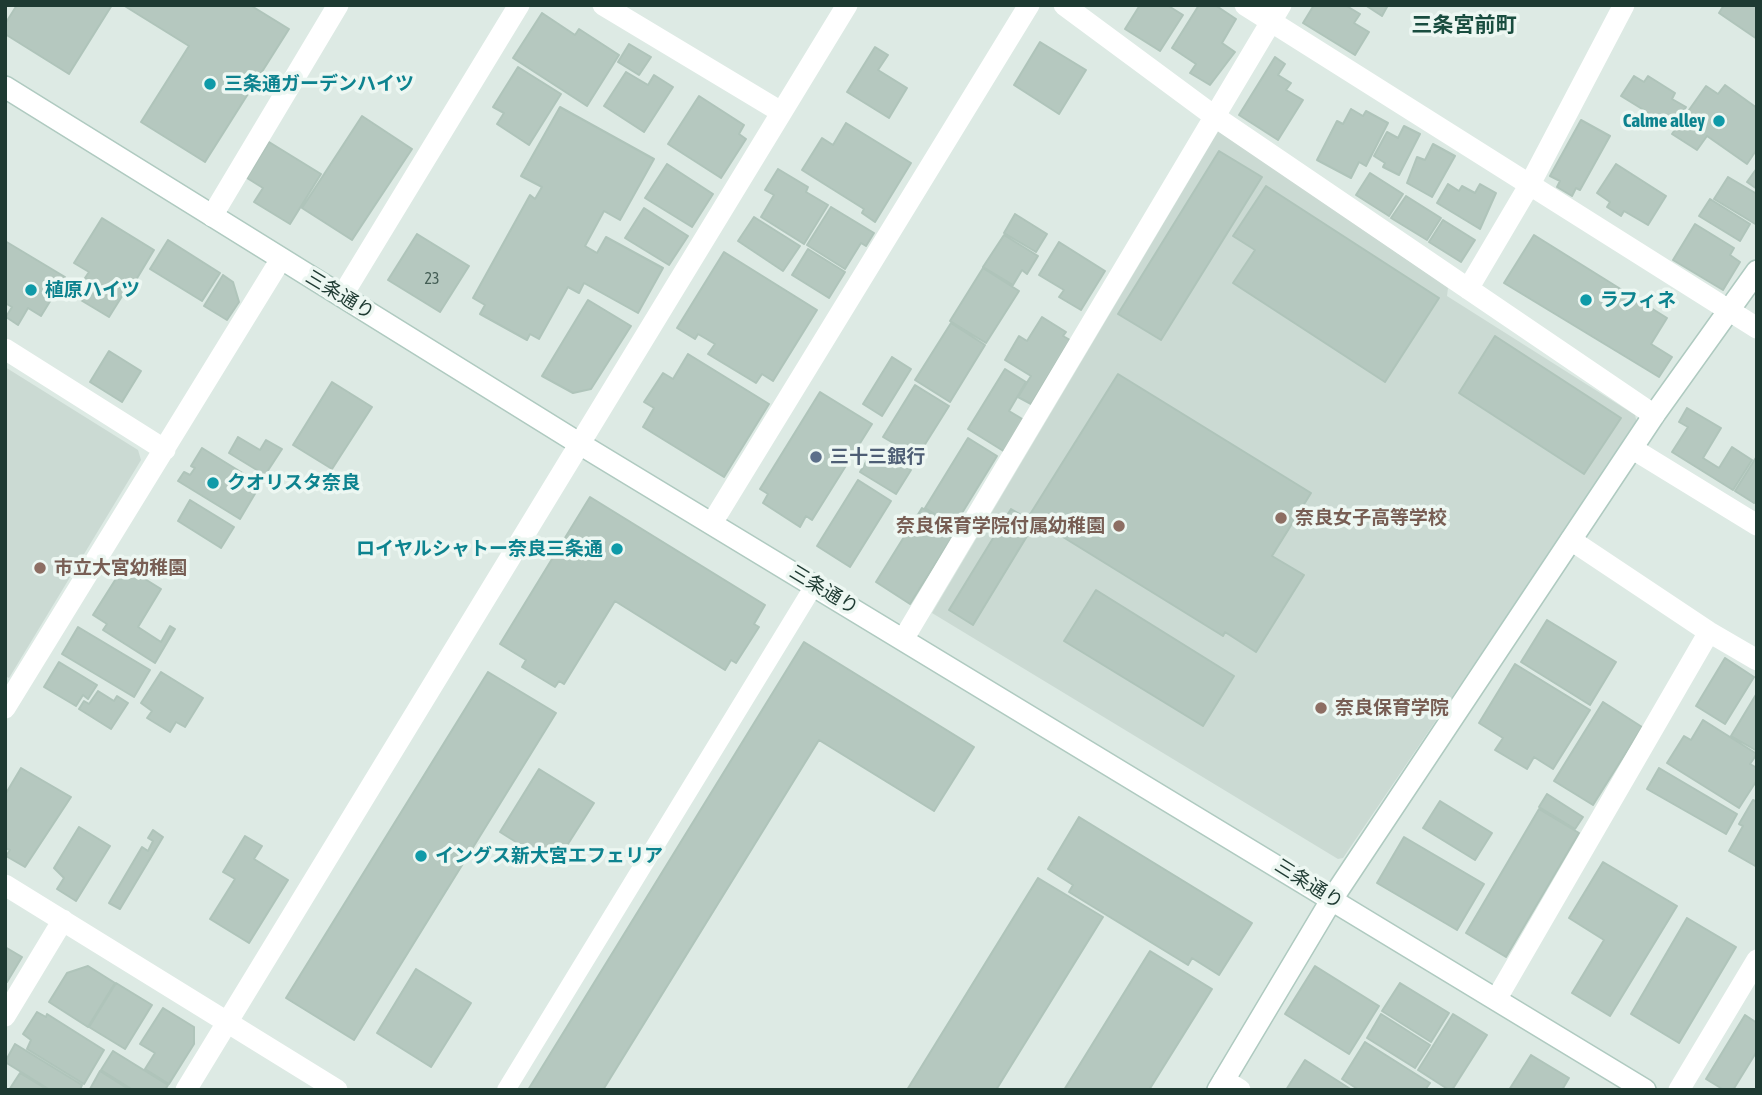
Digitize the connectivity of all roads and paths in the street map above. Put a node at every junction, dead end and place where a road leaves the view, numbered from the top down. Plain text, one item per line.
1 (338, 5) edge
2 (519, 5) edge
3 (603, 5) edge
4 (847, 5) edge
5 (1029, 5) edge
6 (1063, 5) edge
7 (1245, 5) edge
8 (1624, 5) edge
9 (1276, 14) edge
10 (5, 87) edge
11 (780, 112) junction
12 (1214, 116) junction
13 (1530, 184) junction
14 (212, 216) junction
15 (281, 259) junction
16 (1757, 271) edge
17 (1468, 289) junction
18 (342, 296) junction
19 (1730, 312) junction
20 (1757, 328) edge
21 (5, 349) edge
22 (1654, 415) junction
23 (580, 444) junction
24 (1633, 449) junction
25 (165, 450) junction
26 (712, 523) junction
27 (1757, 525) edge
28 (1571, 540) junction
29 (816, 584) junction
30 (1709, 632) junction
31 (904, 638) junction
32 (1757, 660) edge
33 (5, 708) edge
34 (5, 885) edge
35 (1332, 899) junction
36 (63, 920) junction
37 (1757, 960) edge
38 (1497, 998) junction
39 (5, 1016) edge
40 (228, 1022) junction
41 (1227, 1086) edge
42 (186, 1090) edge
43 (337, 1090) edge
44 (506, 1090) edge
45 (1645, 1090) edge
46 (1679, 1090) edge

1 - 14 street
2 - 18 street
3 - 11 street
4 - 11 street
5 - 26 street
6 - 12 street
7 - 9 street
8 - 13 street
9 - 12 street
9 - 13 street
10 - 14 street, 三条通り
11 - 23 street
12 - 17 street
12 - 31 street
13 - 17 street
13 - 19 street
14 - 15 street, 三条通り
15 - 18 street, 三条通り
15 - 25 street
16 - 19 street
17 - 22 street
18 - 23 street, 三条通り
19 - 20 street
19 - 22 street
21 - 25 street
22 - 24 street
23 - 26 street, 三条通り
23 - 40 street
24 - 27 street
24 - 28 street
25 - 33 street
26 - 29 street, 三条通り
28 - 30 street
28 - 35 street
29 - 31 street, 三条通り
29 - 44 lane
30 - 32 street
30 - 38 street
31 - 35 street, 三条通り
34 - 36 street
35 - 38 street, 三条通り
35 - 41 street
36 - 39 street
36 - 40 street
37 - 46 street
38 - 45 street, 三条通り
40 - 42 street
40 - 43 street

